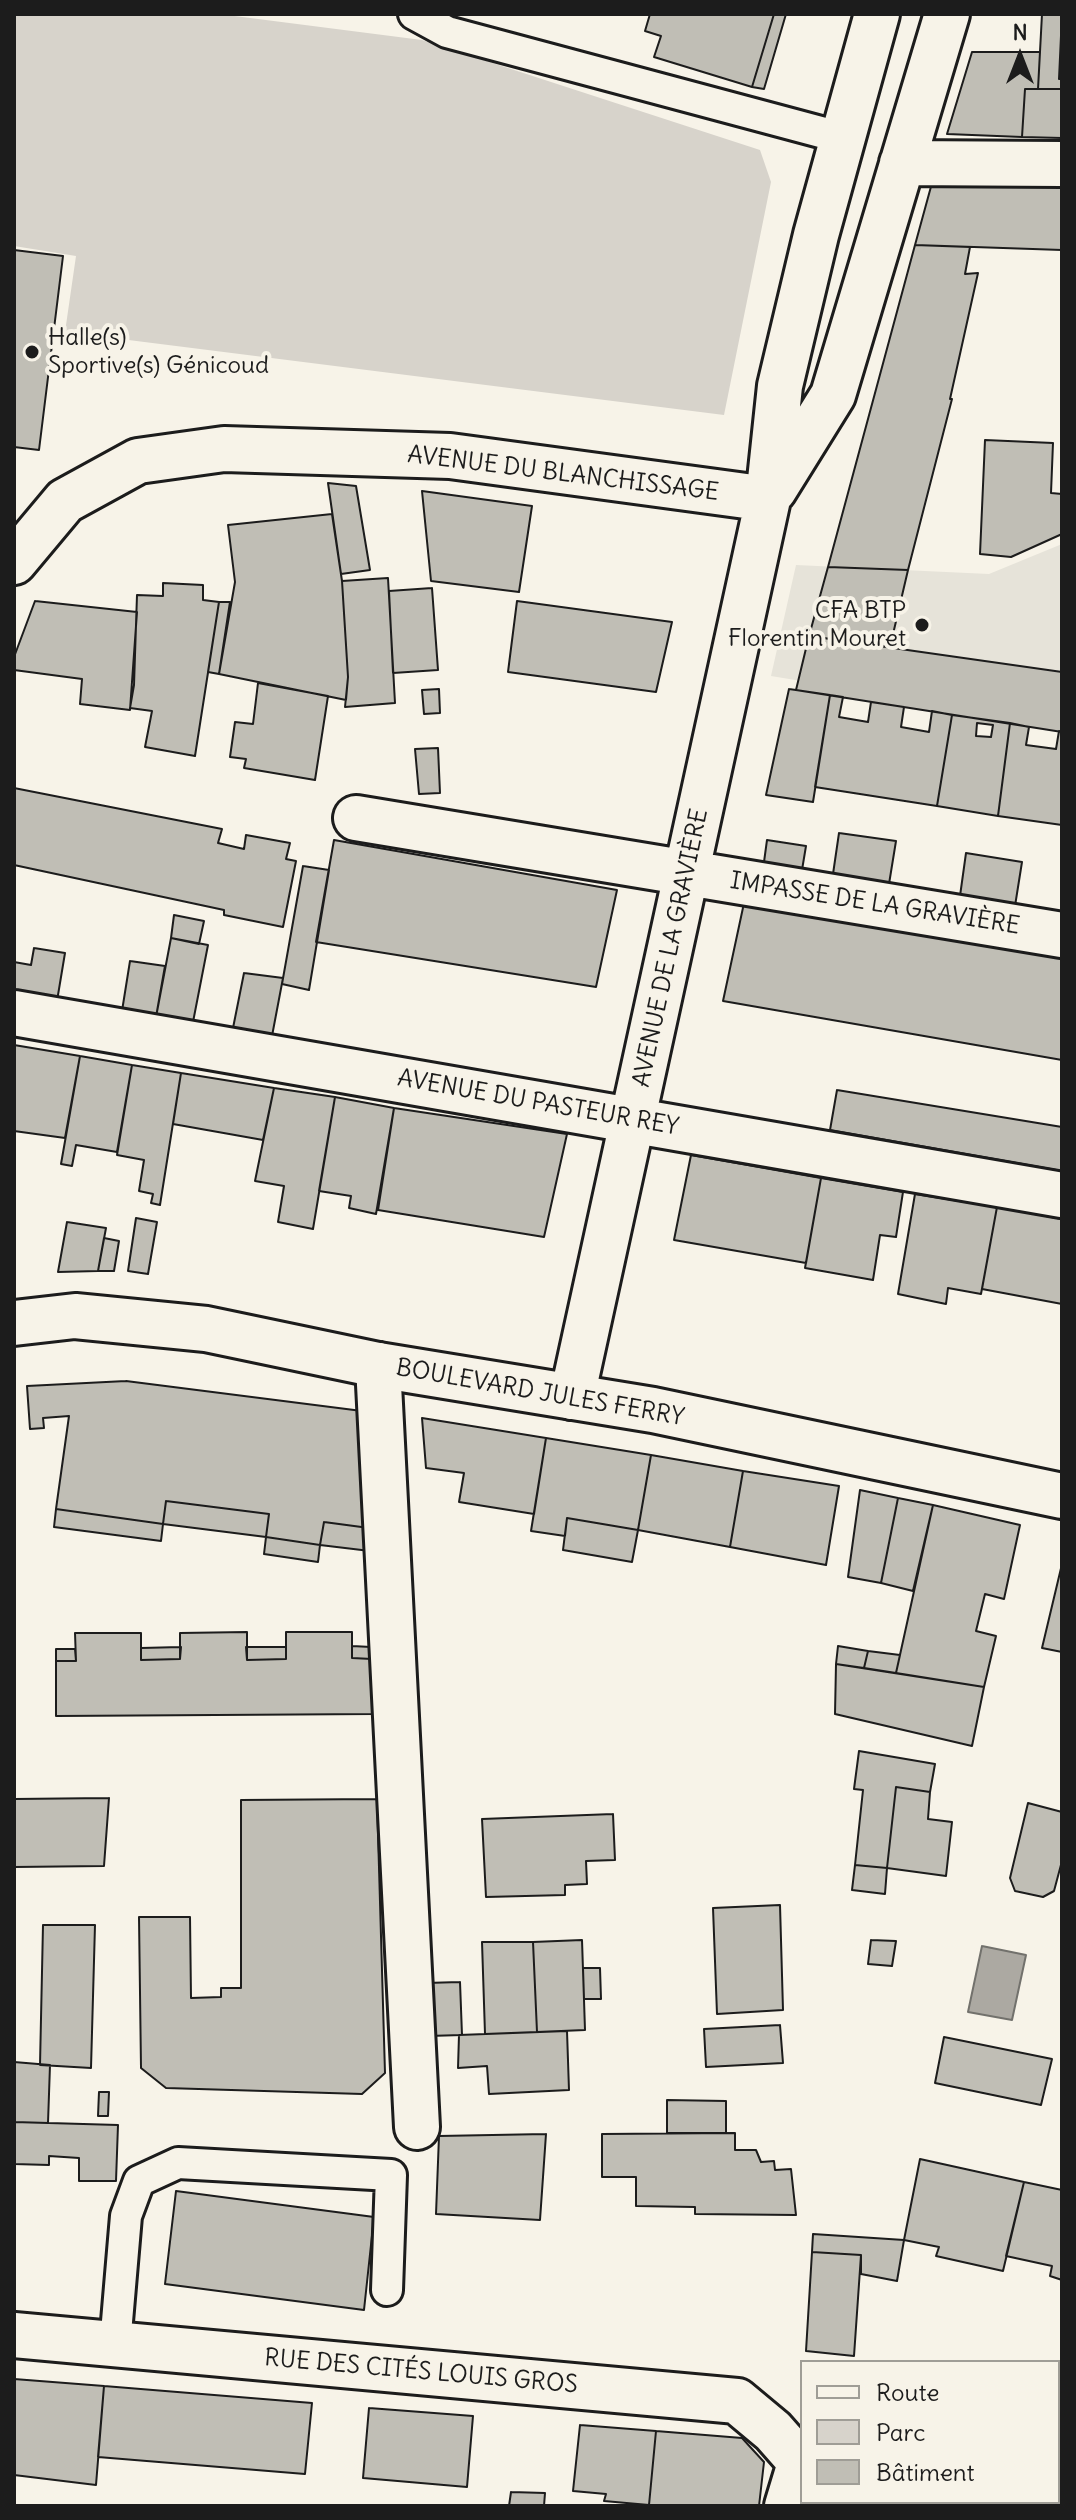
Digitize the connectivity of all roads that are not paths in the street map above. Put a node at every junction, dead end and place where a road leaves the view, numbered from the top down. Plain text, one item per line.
1 (414, 14) edge
2 (877, 14) edge
3 (947, 14) edge
4 (843, 138) junction
5 (902, 163) junction
6 (1062, 164) edge
7 (768, 499) junction
8 (30, 526) edge
9 (14, 562) edge
10 (356, 818) dead end
11 (687, 872) junction
12 (1062, 935) edge
13 (14, 1013) edge
14 (633, 1120) junction
15 (1062, 1195) edge
16 (14, 1323) edge
17 (378, 1365) junction
18 (572, 1397) junction
19 (1062, 1496) edge
20 (417, 2127) dead end
21 (387, 2290) dead end
22 (14, 2335) edge
23 (115, 2345) junction
24 (800, 2463) edge
25 (800, 2467) edge
26 (787, 2506) edge

1 - 4 lane
2 - 4 street
3 - 5 street
4 - 7 street
5 - 6 street
5 - 7 street
7 - 8 street, AVENUE DU BLANCHISSAGE
7 - 11 street, AVENUE DE LA GRAVIÈRE
8 - 9 street, AVENUE DU BLANCHISSAGE
10 - 11 street, IMPASSE DE LA GRAVIÈRE
11 - 12 street, IMPASSE DE LA GRAVIÈRE
11 - 14 street, AVENUE DE LA GRAVIÈRE
13 - 14 street, AVENUE DU PASTEUR REY
14 - 15 street, AVENUE DU PASTEUR REY
14 - 18 street, AVENUE DE LA GRAVIÈRE
16 - 17 street, BOULEVARD JULES FERRY
17 - 18 street, BOULEVARD JULES FERRY
17 - 20 street
18 - 19 street, BOULEVARD JULES FERRY
21 - 23 lane
22 - 23 street, RUE DES CITÉS LOUIS GROS
23 - 24 street, RUE DES CITÉS LOUIS GROS
25 - 26 street

